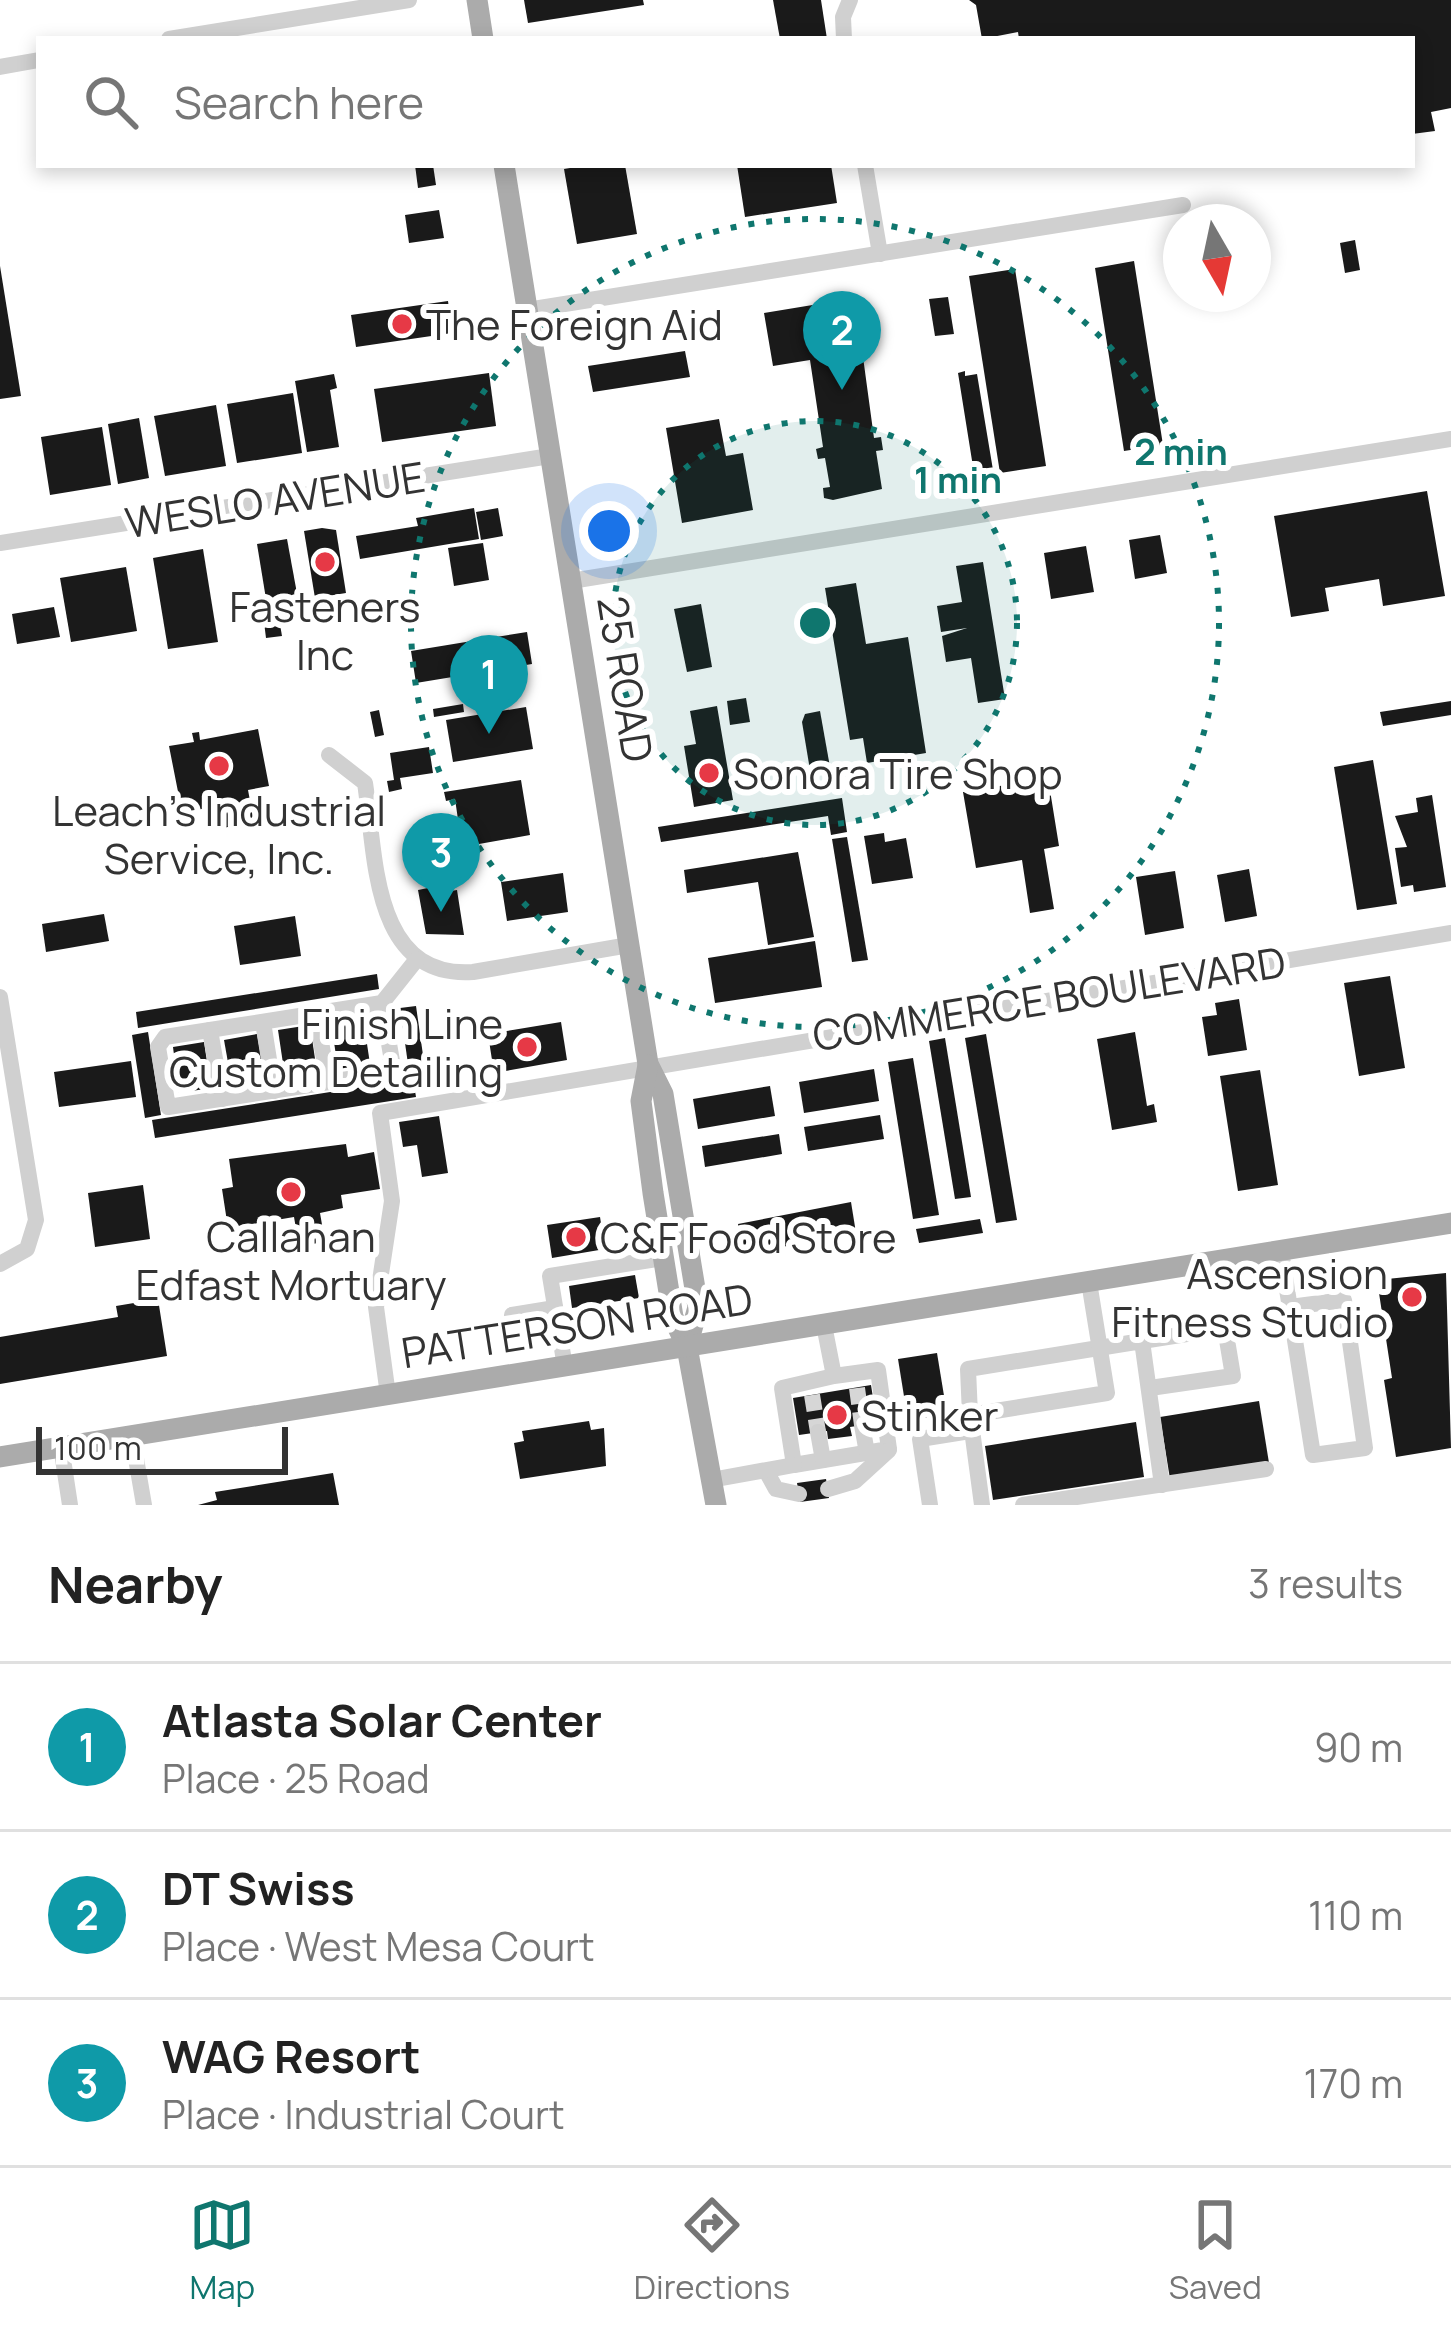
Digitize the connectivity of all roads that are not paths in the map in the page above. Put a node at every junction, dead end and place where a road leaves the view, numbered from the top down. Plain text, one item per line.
1 (409, 0) edge
2 (477, 0) edge
3 (850, 0) edge
4 (187, 36) edge
5 (483, 36) edge
6 (844, 36) edge
7 (36, 61) edge
8 (0, 67) edge
9 (504, 168) edge
10 (866, 168) edge
11 (1163, 208) edge
12 (880, 254) junction
13 (527, 310) junction
14 (1451, 439) edge
15 (550, 456) junction
16 (0, 543) edge
17 (571, 581) junction
18 (329, 755) dead end
19 (1451, 933) edge
20 (629, 945) junction
21 (417, 959) junction
22 (0, 997) edge
23 (382, 1003) junction
24 (316, 1013) junction
25 (262, 1022) junction
26 (210, 1030) junction
27 (648, 1064) junction
28 (328, 1082) junction
29 (274, 1091) junction
30 (222, 1099) junction
31 (1451, 1223) edge
32 (1281, 1251) junction
33 (664, 1258) junction
34 (0, 1264) edge
35 (1089, 1282) junction
36 (1290, 1307) junction
37 (555, 1308) junction
38 (512, 1315) dead end
39 (824, 1325) junction
40 (1142, 1341) junction
41 (687, 1347) junction
42 (1100, 1347) junction
43 (565, 1367) junction
44 (834, 1376) junction
45 (1150, 1388) junction
46 (388, 1395) junction
47 (970, 1423) junction
48 (862, 1425) tunnel mouth
49 (818, 1432) tunnel mouth
50 (132, 1435) junction
51 (61, 1446) junction
52 (890, 1449) junction
53 (867, 1453) junction
54 (0, 1457) edge
55 (824, 1460) junction
56 (794, 1465) junction
57 (1266, 1469) dead end
58 (766, 1471) junction
59 (711, 1480) junction
60 (1162, 1485) junction
61 (828, 1489) dead end
62 (799, 1494) dead end
63 (70, 1505) edge
64 (144, 1505) edge
65 (716, 1505) edge
66 (930, 1505) edge
67 (982, 1505) edge
68 (1023, 1505) edge

1 - 4 street
2 - 5 main road
3 - 6 street
7 - 8 street
9 - 13 main road, 25 ROAD
10 - 12 street
11 - 12 street
12 - 13 street
13 - 15 main road, 25 ROAD
14 - 17 street
15 - 16 street, WESLO AVENUE
15 - 17 main road, 25 ROAD
17 - 20 main road, 25 ROAD
18 - 21 street
19 - 27 street, COMMERCE BOULEVARD
20 - 21 street
20 - 27 main road, 25 ROAD
21 - 23 street
22 - 34 street
23 - 24 street
23 - 28 street
24 - 25 street
24 - 28 street
25 - 26 street
25 - 29 street
26 - 30 street
26 - 30 street
27 - 33 main road, 25 ROAD
27 - 41 main road, 25 ROAD
27 - 46 street, COMMERCE BOULEVARD
28 - 29 street
29 - 30 street
31 - 32 main road, PATTERSON ROAD
32 - 35 main road, PATTERSON ROAD
32 - 36 street
33 - 37 street
33 - 41 main road, 25 ROAD
35 - 39 main road, PATTERSON ROAD
35 - 42 street
36 - 36 street
37 - 38 street
37 - 43 street
39 - 41 main road, PATTERSON ROAD
39 - 44 street
40 - 42 street
40 - 45 street
40 - 45 street
41 - 43 main road, PATTERSON ROAD
41 - 59 main road, 25 ROAD
42 - 47 street
42 - 47 street
43 - 46 main road, PATTERSON ROAD
44 - 52 street
44 - 56 street
45 - 60 street
46 - 50 main road, PATTERSON ROAD
47 - 66 street
47 - 67 street
48 - 53 street
49 - 55 street
50 - 51 main road, PATTERSON ROAD
50 - 64 street
51 - 54 main road, PATTERSON ROAD
51 - 63 street
52 - 53 street
52 - 61 street
53 - 55 street
55 - 56 street
56 - 58 street
57 - 60 street
58 - 59 street
58 - 62 street
59 - 65 main road, 25 ROAD
60 - 68 street

